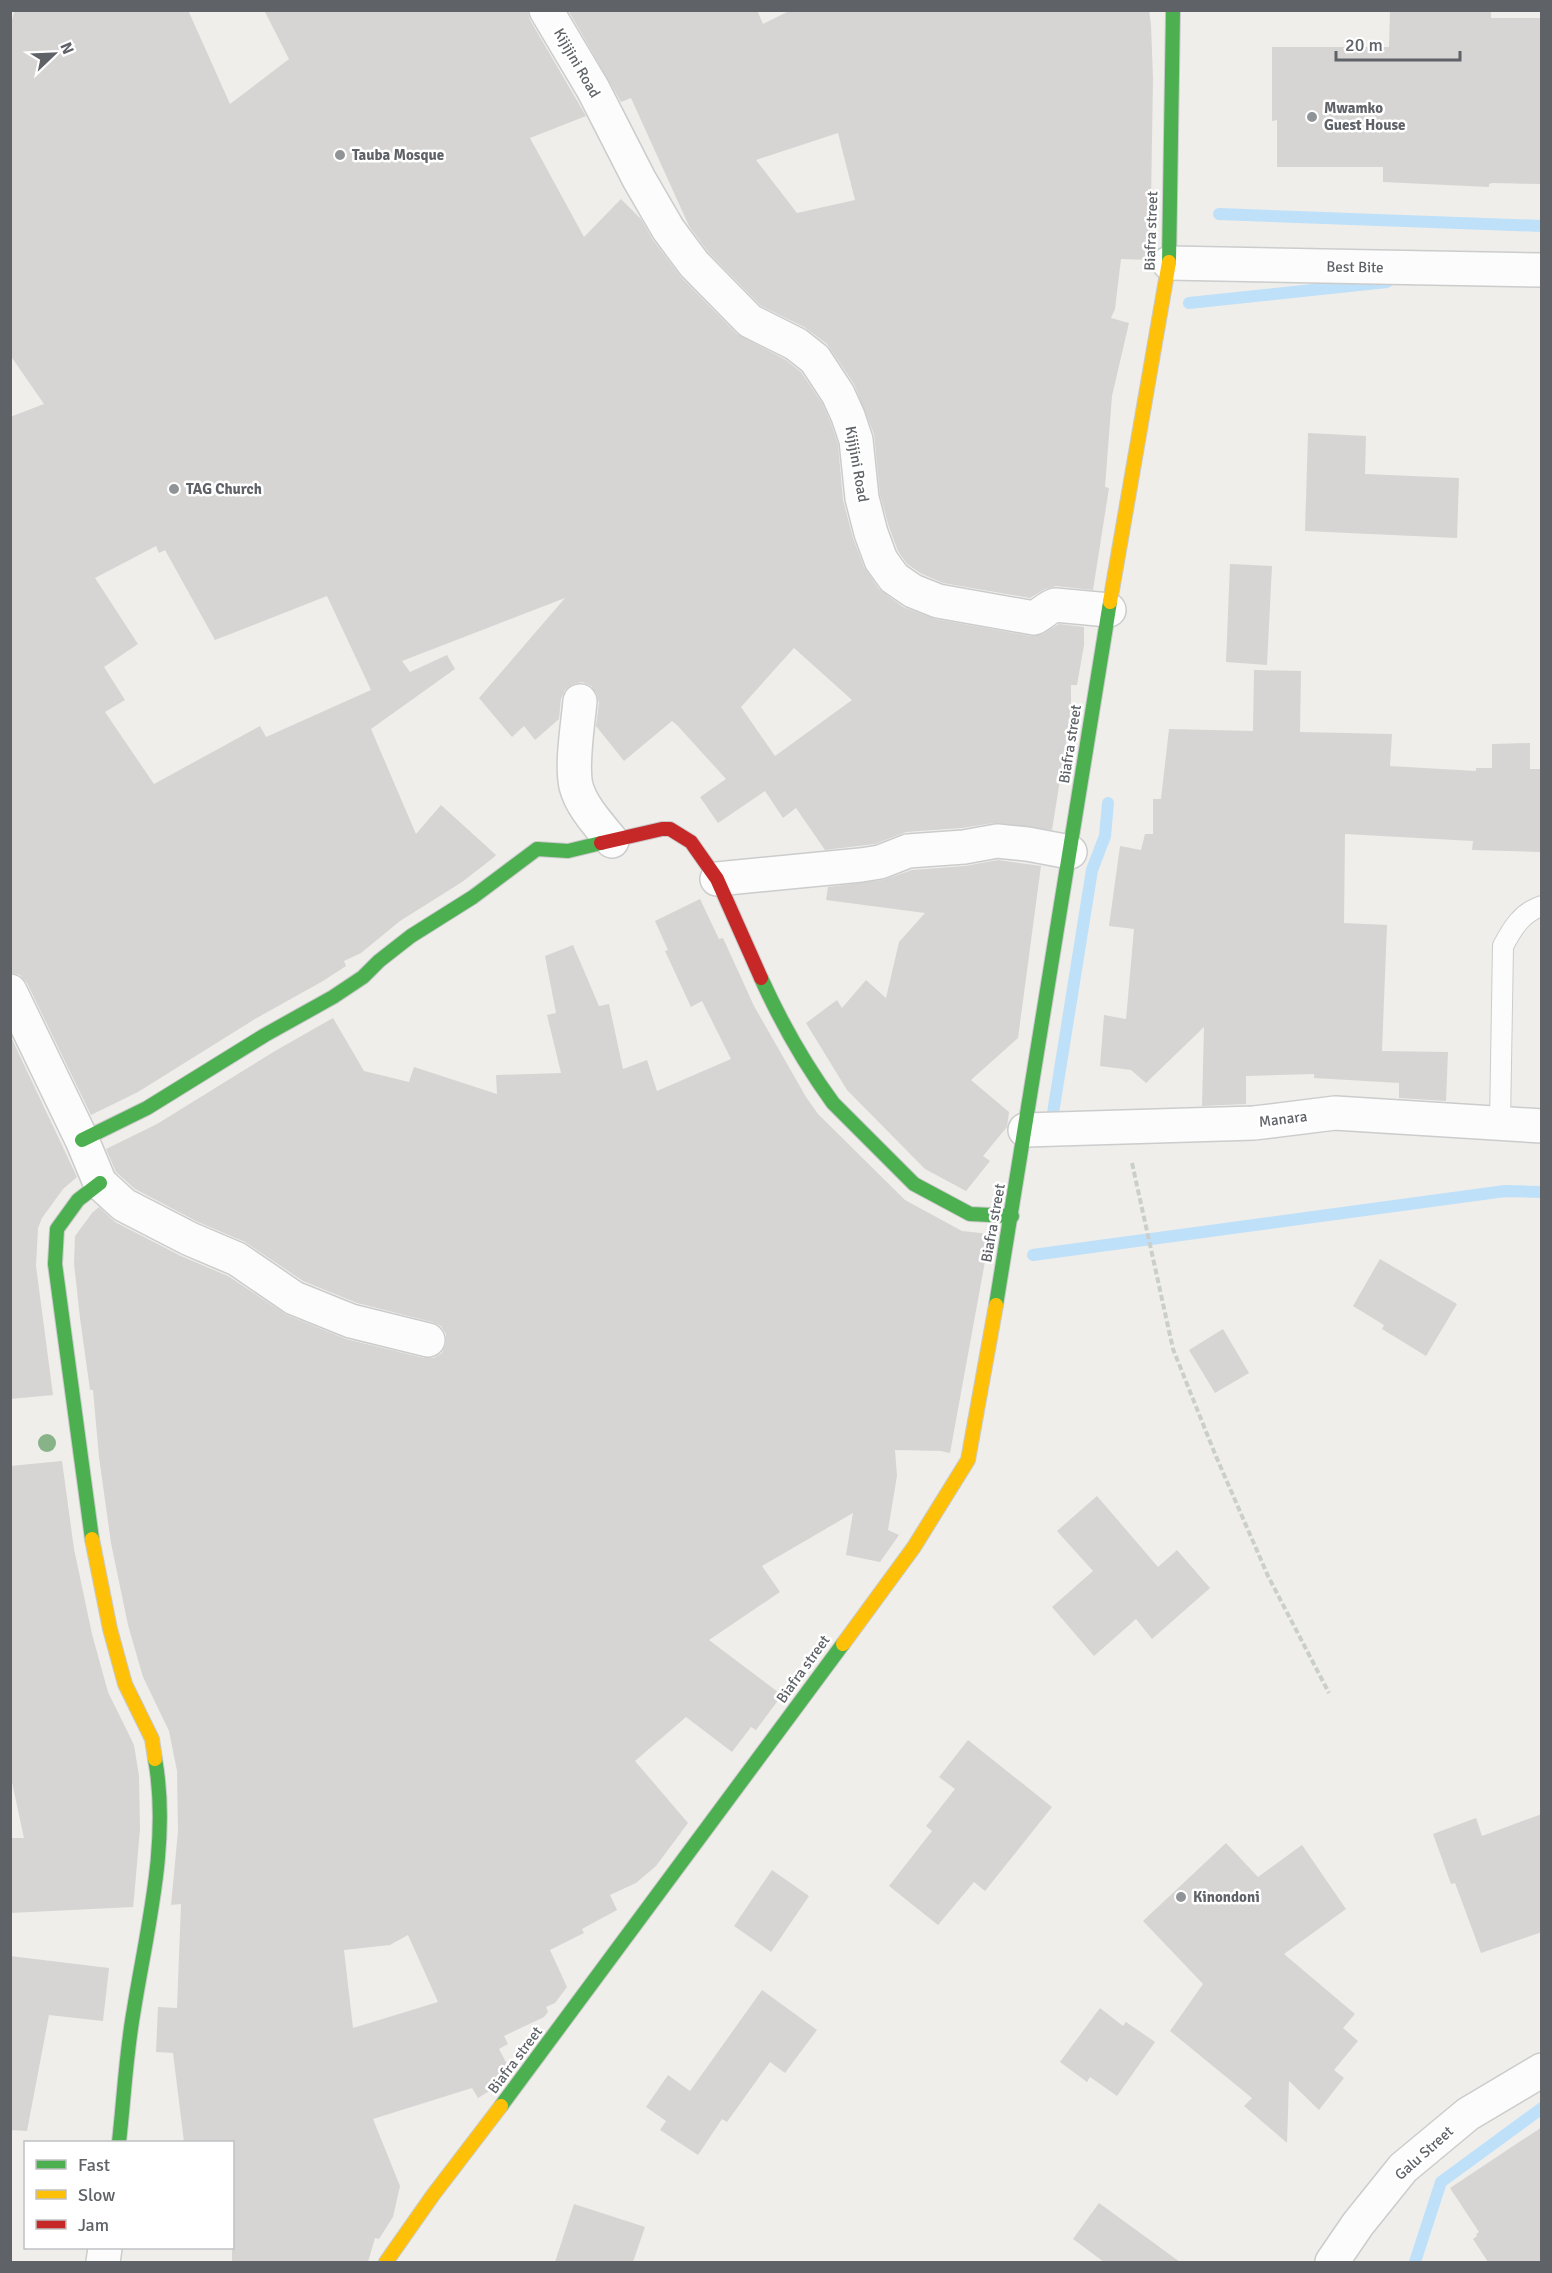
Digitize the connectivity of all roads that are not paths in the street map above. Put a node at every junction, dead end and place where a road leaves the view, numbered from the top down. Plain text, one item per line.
1 (546, 10) edge
2 (1173, 10) edge
3 (1169, 263) junction
4 (1542, 270) edge
5 (1109, 610) junction
6 (580, 701) dead end
7 (612, 841) junction
8 (1070, 852) junction
9 (717, 879) junction
10 (1542, 906) edge
11 (10, 991) edge
12 (1500, 1123) junction
13 (1542, 1126) edge
14 (1025, 1130) junction
15 (82, 1140) junction
16 (100, 1183) junction
17 (1012, 1216) junction
18 (428, 1340) dead end
19 (1542, 2070) edge
20 (119, 2141) edge
21 (386, 2262) edge
22 (1332, 2262) edge

1 - 5 street, Kijijini Road
2 - 3 street, Biafra street
3 - 4 street, Best Bite
3 - 5 street, Biafra street
5 - 8 street, Biafra street
6 - 7 street
7 - 9 street
7 - 15 street
8 - 9 street
8 - 14 street, Biafra street
9 - 17 street
10 - 12 lane
11 - 15 street
12 - 13 street, Manara
12 - 14 street, Manara
14 - 17 street, Biafra street
15 - 16 street
16 - 18 street
16 - 20 street
17 - 21 street, Biafra street
19 - 22 street, Galu Street

